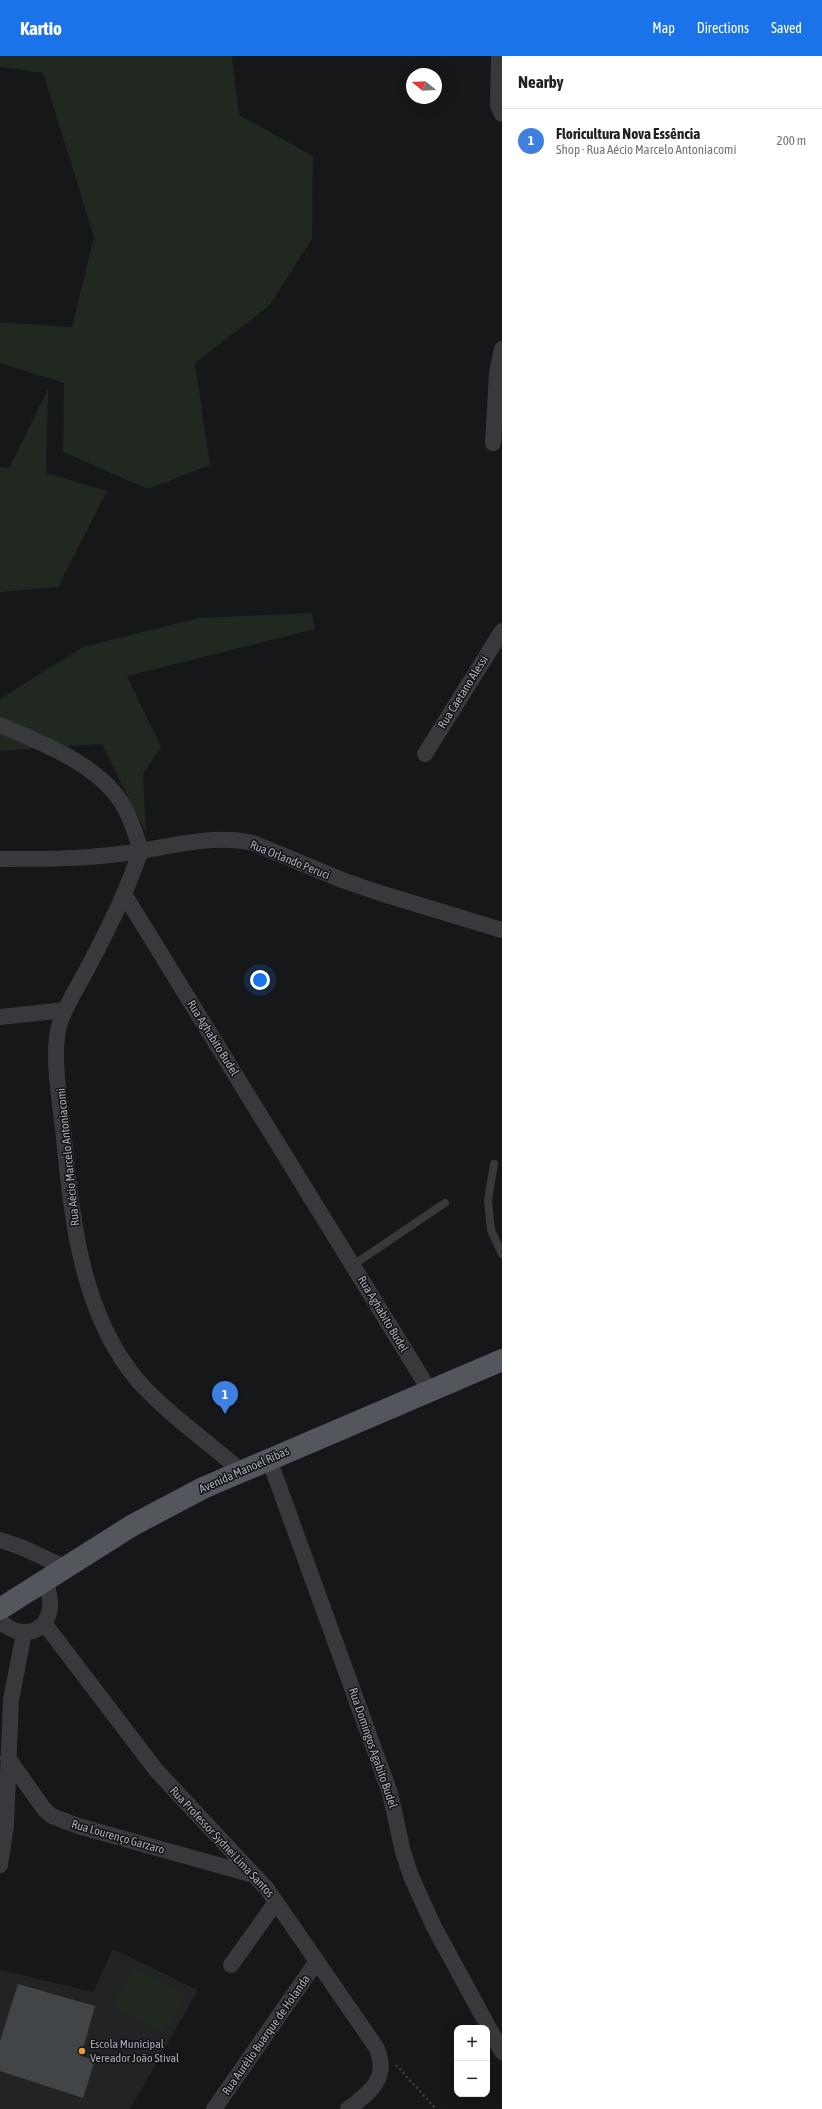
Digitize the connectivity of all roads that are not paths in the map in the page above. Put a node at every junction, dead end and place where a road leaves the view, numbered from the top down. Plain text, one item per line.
1 (499, 56) edge
2 (502, 114) edge
3 (502, 349) edge
4 (493, 443) dead end
5 (502, 631) edge
6 (0, 725) edge
7 (425, 754) dead end
8 (141, 851) junction
9 (0, 860) edge
10 (124, 894) junction
11 (502, 930) edge
12 (65, 1010) junction
13 (0, 1017) edge
14 (494, 1164) dead end
15 (445, 1203) dead end
16 (502, 1254) edge
17 (353, 1265) junction
18 (502, 1360) edge
19 (430, 1391) junction
20 (269, 1459) junction
21 (241, 1470) junction
22 (0, 1540) edge
23 (64, 1567) junction
24 (44, 1580) junction
25 (0, 1609) edge
26 (0, 1621) edge
27 (44, 1623) junction
28 (24, 1633) junction
29 (8, 1758) junction
30 (0, 1865) edge
31 (256, 1876) junction
32 (276, 1902) junction
33 (318, 1961) junction
34 (231, 1965) dead end
35 (502, 2052) edge
36 (214, 2109) edge
37 (348, 2109) edge

1 - 2 street
3 - 4 street
5 - 7 street, Rua Caetano Alessi
6 - 8 street
8 - 9 street, Rua Orlando Peruci
8 - 10 street
8 - 11 street, Rua Orlando Peruci
10 - 12 street, Rua Aécio Marcelo Antoniacomi
10 - 17 street, Rua Aghabito Budel
12 - 13 street
12 - 21 street, Rua Aécio Marcelo Antoniacomi
14 - 16 lane
15 - 17 lane
17 - 19 street, Rua Aghabito Budel
18 - 19 main road, Avenida Manoel Ribas
19 - 20 main road, Avenida Manoel Ribas
20 - 21 main road, Avenida Manoel Ribas
20 - 35 street, Rua Domingos Agabito Budel
21 - 23 main road, Avenida Manoel Ribas
22 - 23 street
23 - 24 main road, Avenida Manoel Ribas
24 - 25 main road, Avenida Manoel Ribas
24 - 27 street
26 - 28 street
27 - 28 street
27 - 31 street, Rua Professor Sydnei Lima Santos
28 - 29 street
29 - 30 street
29 - 31 street, Rua Lourenço Garzaro
31 - 32 street, Rua Professor Sydnei Lima Santos
32 - 33 street, Rua Professor Sydnei Lima Santos
32 - 34 street
33 - 36 street, Rua Aurélio Buarque de Holanda
33 - 37 street, Rua Professor Sydnei Lima Santos

